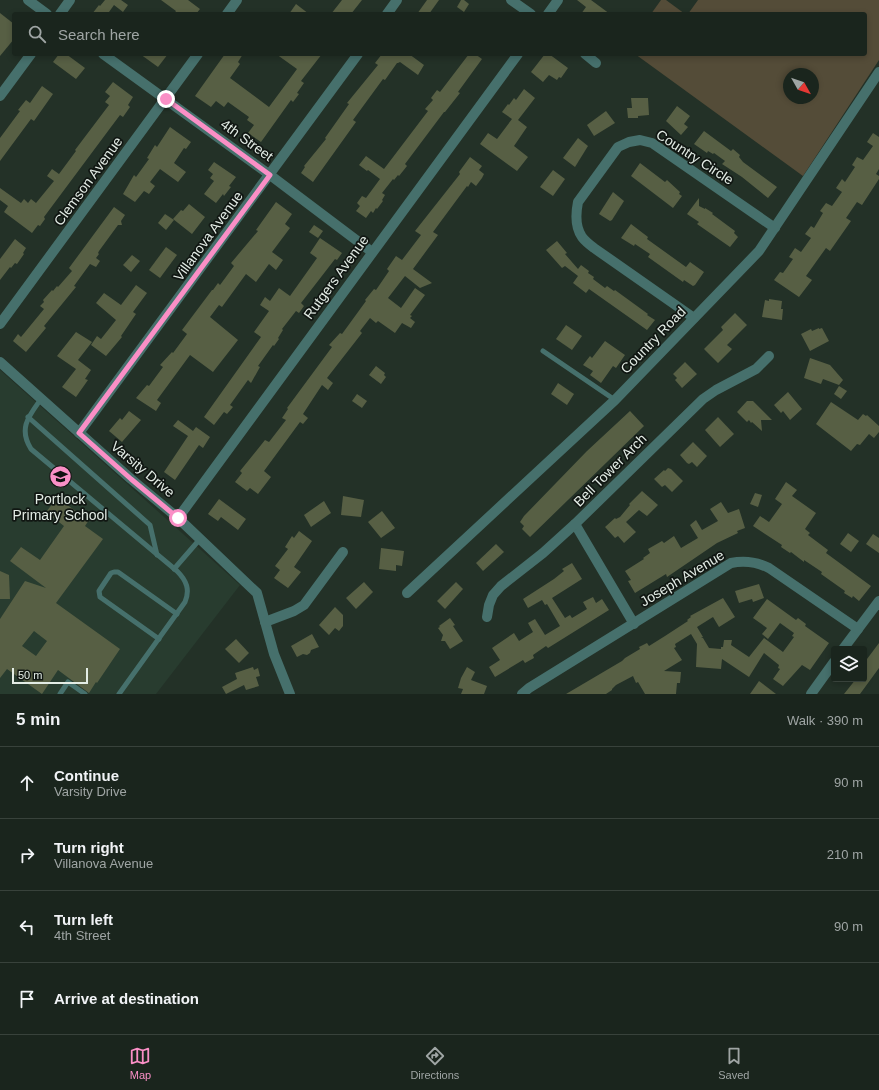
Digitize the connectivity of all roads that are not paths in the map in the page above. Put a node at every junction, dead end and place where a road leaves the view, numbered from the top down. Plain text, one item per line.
1 (28, 0) edge
2 (70, 0) edge
3 (237, 0) edge
4 (397, 0) edge
5 (511, 0) edge
6 (558, 0) edge
7 (44, 12) edge
8 (61, 12) edge
9 (228, 12) edge
10 (388, 12) edge
11 (528, 12) edge
12 (549, 12) edge
13 (30, 56) edge
14 (106, 56) edge
15 (197, 56) edge
16 (357, 56) edge
17 (517, 56) edge
18 (587, 56) edge
19 (596, 63) dead end
20 (879, 72) edge
21 (0, 96) edge
22 (166, 99) junction
23 (270, 175) junction
24 (775, 228) junction
25 (372, 252) junction
26 (694, 318) junction
27 (0, 324) edge
28 (543, 351) dead end
29 (769, 356) dead end
30 (0, 362) edge
31 (41, 399) junction
32 (615, 400) junction
33 (28, 417) junction
34 (79, 433) junction
35 (178, 518) junction
36 (575, 524) junction
37 (200, 539) junction
38 (343, 552) dead end
39 (157, 555) junction
40 (174, 569) junction
41 (407, 592) dead end
42 (879, 601) edge
43 (177, 614) junction
44 (487, 617) dead end
45 (265, 622) junction
46 (634, 624) junction
47 (858, 629) junction
48 (159, 639) junction
49 (845, 646) edge
50 (831, 666) edge
51 (60, 694) edge
52 (85, 694) edge
53 (119, 694) edge
54 (290, 694) edge
55 (522, 694) edge
56 (811, 694) edge

1 - 7 street
2 - 8 street
3 - 9 street
4 - 10 street
5 - 11 street
6 - 12 street
13 - 21 street
14 - 22 street, 4th Street
15 - 22 street, Clemson Avenue
16 - 23 street, Villanova Avenue
17 - 25 street, Rutgers Avenue
18 - 19 street
20 - 24 street, Country Road
22 - 23 street, 4th Street
22 - 27 street, Clemson Avenue
23 - 25 street, 4th Street
23 - 34 street, Villanova Avenue
24 - 26 street, Country Road
24 - 26 street, Country Circle
25 - 35 street, Rutgers Avenue
26 - 32 street, Country Road
28 - 32 lane
29 - 36 street, Bell Tower Arch
30 - 31 street, Varsity Drive
31 - 33 lane
31 - 34 street, Varsity Drive
32 - 41 street, Country Road
33 - 39 lane
33 - 39 lane
34 - 35 street, Varsity Drive
35 - 37 street, Varsity Drive
36 - 44 street, Bell Tower Arch
36 - 46 street
37 - 40 lane
37 - 45 street, Varsity Drive
38 - 45 street
39 - 40 lane
40 - 43 lane
42 - 47 street
43 - 48 lane
43 - 48 lane
45 - 54 street, Varsity Drive
46 - 47 street, Joseph Avenue
46 - 55 street, Joseph Avenue
47 - 49 street
48 - 53 lane
50 - 56 street
51 - 52 lane

